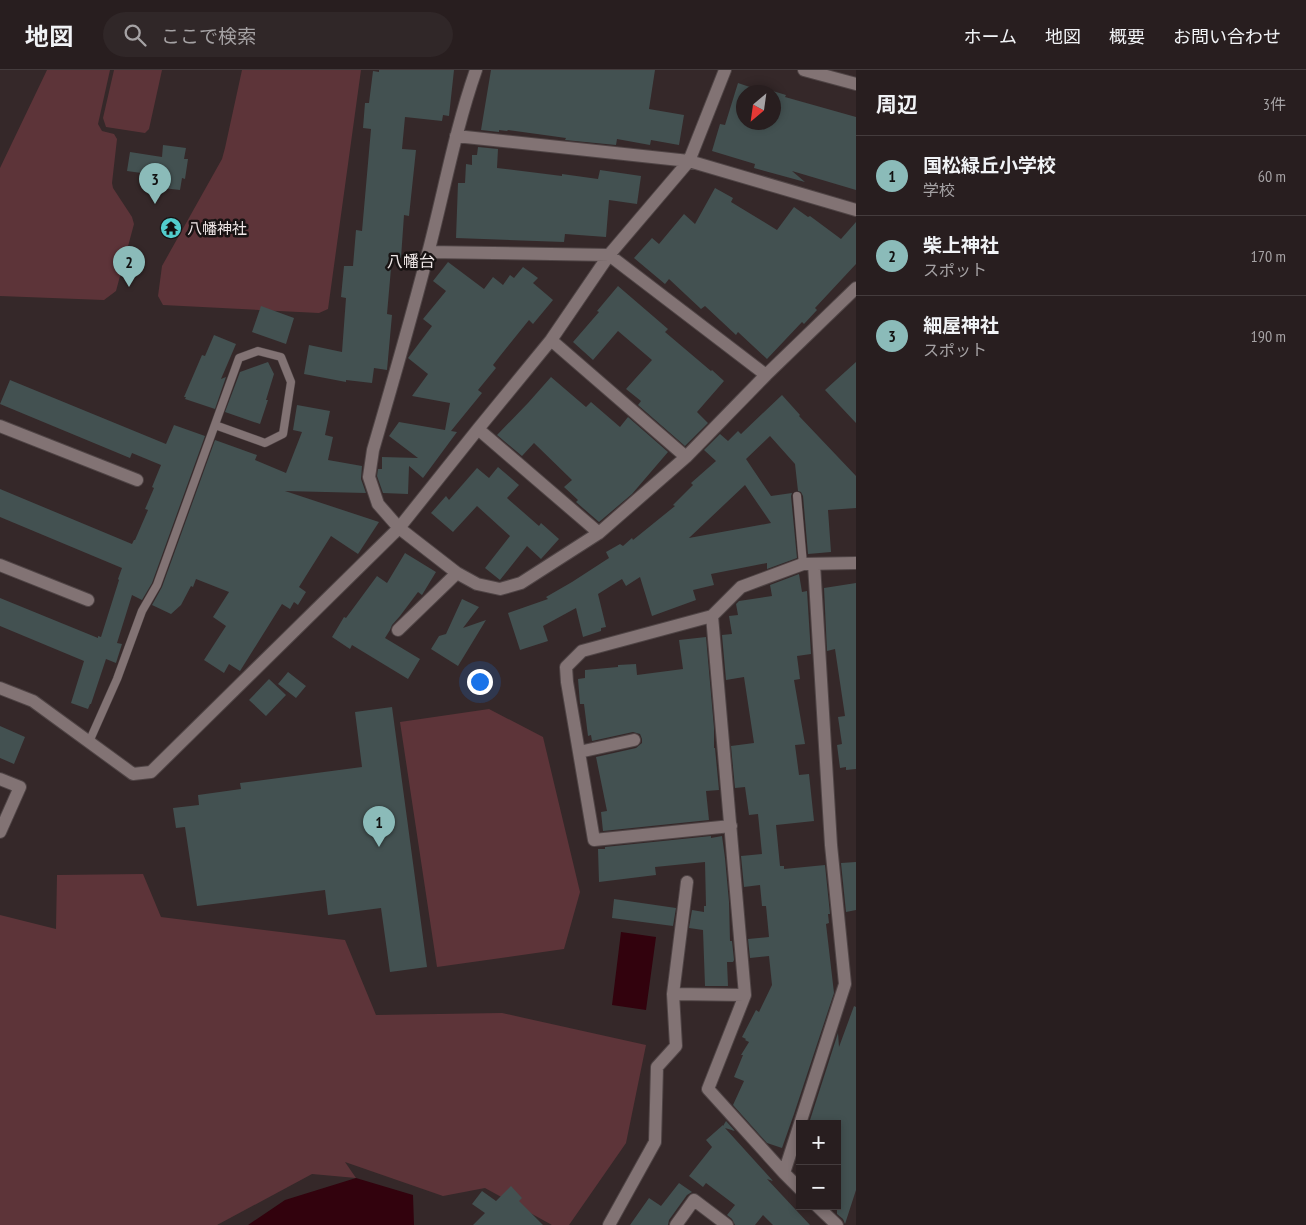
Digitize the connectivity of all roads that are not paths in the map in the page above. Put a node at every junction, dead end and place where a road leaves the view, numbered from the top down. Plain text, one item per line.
1 (476, 70) edge
2 (725, 70) edge
3 (804, 70) edge
4 (856, 84) edge
5 (456, 136) junction
6 (689, 161) junction
7 (856, 210) edge
8 (428, 252) junction
9 (610, 255) junction
10 (856, 288) edge
11 (551, 340) junction
12 (766, 375) junction
13 (215, 425) junction
14 (0, 426) edge
15 (478, 429) junction
16 (686, 457) junction
17 (137, 480) dead end
18 (797, 496) dead end
19 (399, 528) junction
20 (599, 533) junction
21 (856, 563) edge
22 (808, 564) junction
23 (0, 565) edge
24 (457, 573) junction
25 (88, 600) dead end
26 (712, 616) junction
27 (398, 630) dead end
28 (0, 688) edge
29 (634, 740) dead end
30 (89, 742) junction
31 (579, 752) junction
32 (0, 779) edge
33 (731, 826) junction
34 (0, 832) edge
35 (687, 882) dead end
36 (673, 994) junction
37 (745, 995) junction
38 (784, 1173) junction
39 (796, 1185) edge
40 (822, 1210) edge
41 (608, 1225) edge
42 (676, 1225) edge
43 (727, 1225) edge
44 (836, 1225) edge

1 - 5 street
2 - 6 street
3 - 4 street
5 - 6 street
5 - 8 street
6 - 7 street
6 - 9 street
8 - 9 street
8 - 19 street
9 - 11 street
9 - 12 street
10 - 12 street
11 - 15 street
11 - 16 street
12 - 16 street
13 - 13 lane
13 - 30 lane
14 - 17 street
15 - 19 street
15 - 20 street
16 - 20 street
18 - 22 lane
19 - 24 street
19 - 30 street
20 - 24 street
21 - 22 street
22 - 26 street
22 - 38 street
23 - 25 street
24 - 27 street
26 - 31 street
26 - 33 street
28 - 30 street
29 - 31 street
31 - 33 street
32 - 34 street
33 - 37 street
35 - 36 street
36 - 37 street
36 - 41 street
37 - 38 street
38 - 39 street
40 - 44 street
42 - 43 street

